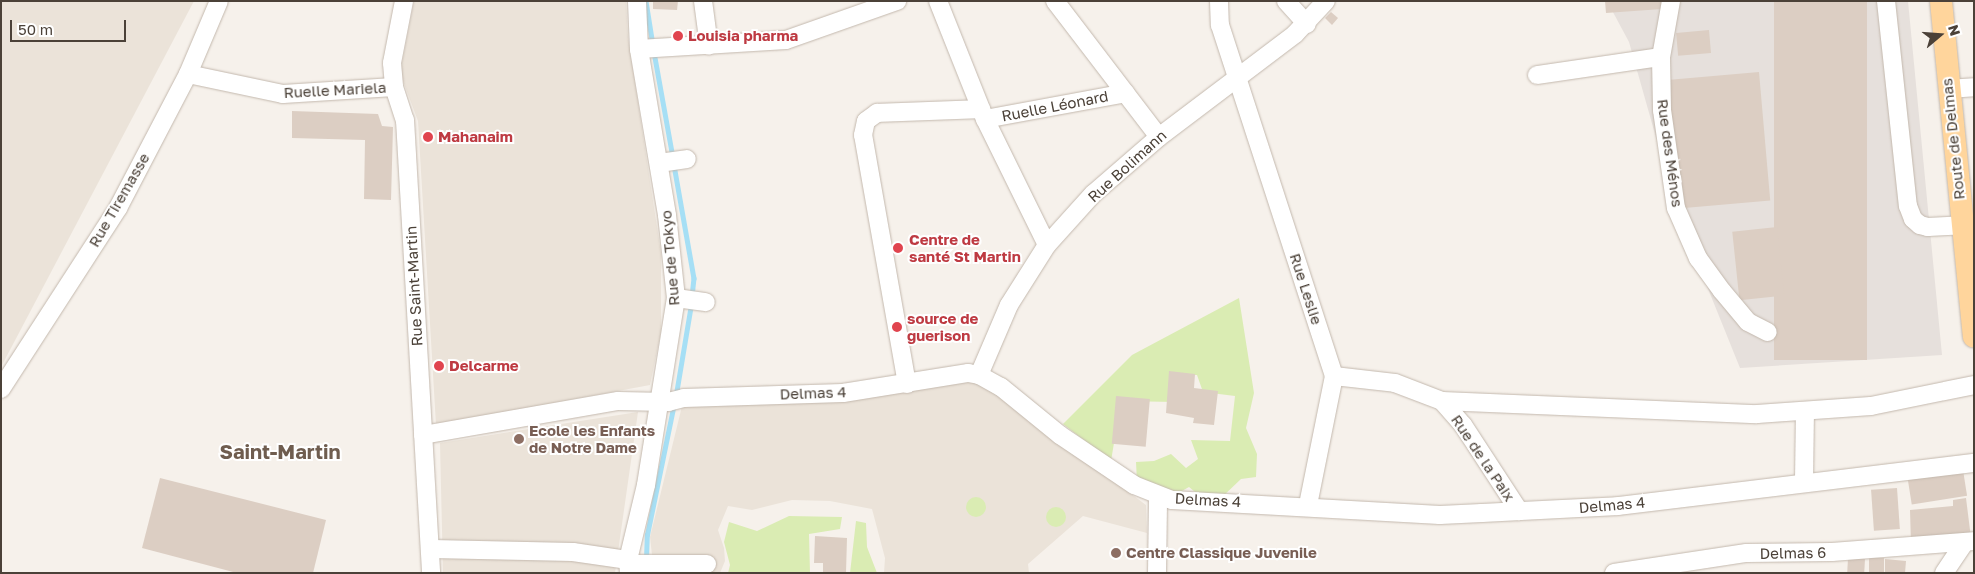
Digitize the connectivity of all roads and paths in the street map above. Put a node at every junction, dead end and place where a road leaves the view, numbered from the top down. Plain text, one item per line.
1 (219, 1) edge
2 (404, 1) edge
3 (636, 1) edge
4 (703, 1) edge
5 (898, 1) edge
6 (938, 1) edge
7 (1055, 1) edge
8 (1219, 1) edge
9 (1286, 1) edge
10 (1326, 1) edge
11 (1671, 1) edge
12 (1886, 1) edge
13 (1941, 1) edge
14 (862, 6) edge
15 (1307, 24) junction
16 (709, 46) junction
17 (639, 49) junction
18 (1661, 57) junction
19 (188, 74) junction
20 (1537, 75) dead end
21 (1238, 77) junction
22 (1974, 87) edge
23 (394, 88) junction
24 (1948, 89) junction
25 (1126, 93) junction
26 (983, 114) junction
27 (1159, 137) junction
28 (688, 159) dead end
29 (662, 162) junction
30 (1962, 225) junction
31 (1047, 245) junction
32 (1972, 296) edge
33 (680, 298) junction
34 (706, 302) dead end
35 (1768, 332) dead end
36 (1974, 336) edge
37 (979, 374) junction
38 (1334, 376) junction
39 (907, 384) junction
40 (1974, 385) edge
41 (1, 389) edge
42 (670, 400) junction
43 (1442, 401) junction
44 (1804, 412) junction
45 (423, 435) junction
46 (1974, 463) edge
47 (1804, 481) junction
48 (1158, 497) junction
49 (1308, 505) junction
50 (1518, 510) junction
51 (1969, 542) edge
52 (432, 549) junction
53 (707, 564) dead end
54 (631, 565) edge
55 (431, 573) edge
56 (1158, 573) edge
57 (1614, 573) edge
58 (1944, 573) edge

1 - 19 street, Rue Tiremasse
2 - 23 street, Rue Saint-Martin
3 - 17 street, Rue de Tokyo
4 - 16 street
5 - 14 street
6 - 26 street
7 - 25 street
8 - 21 street, Rue Leslie
9 - 15 street
10 - 15 street, Rue Bolimann
11 - 18 street, Rue des Ménos
12 - 30 street
13 - 24 main road, Route de Delmas
14 - 16 street
15 - 21 street, Rue Bolimann
16 - 17 street
17 - 29 street, Rue de Tokyo
18 - 20 street
18 - 35 street, Rue des Ménos
19 - 23 street, Ruelle Mariela
19 - 41 street, Rue Tiremasse
21 - 27 street, Rue Bolimann
21 - 38 street, Rue Leslie
22 - 24 street
23 - 45 street, Rue Saint-Martin
24 - 30 main road, Route de Delmas
25 - 26 street, Ruelle Léonard
25 - 27 street
26 - 31 street
26 - 39 street, Ruelle Léonard
27 - 31 street, Rue Bolimann
28 - 29 street
29 - 33 street, Rue de Tokyo
30 - 32 main road, Route de Delmas
31 - 37 street, Rue Bolimann
32 - 36 main road, Route de Delmas
33 - 34 street
33 - 42 street, Rue de Tokyo
37 - 39 street, Delmas 4
37 - 48 street, Delmas 4
38 - 43 street, Rue de la Paix
38 - 49 street, Rue Leslie
39 - 42 street, Delmas 4
40 - 44 street
42 - 45 street, Delmas 4
42 - 54 street, Rue de Tokyo
43 - 44 street
43 - 50 street, Rue de la Paix
44 - 47 street
45 - 52 street, Rue Saint-Martin
46 - 47 street, Delmas 4
47 - 50 street, Delmas 4
48 - 49 street, Delmas 4
48 - 56 street
49 - 50 street, Delmas 4
51 - 57 street, Delmas 6
51 - 58 street
52 - 54 street
52 - 55 street, Rue Saint-Martin
53 - 54 street

